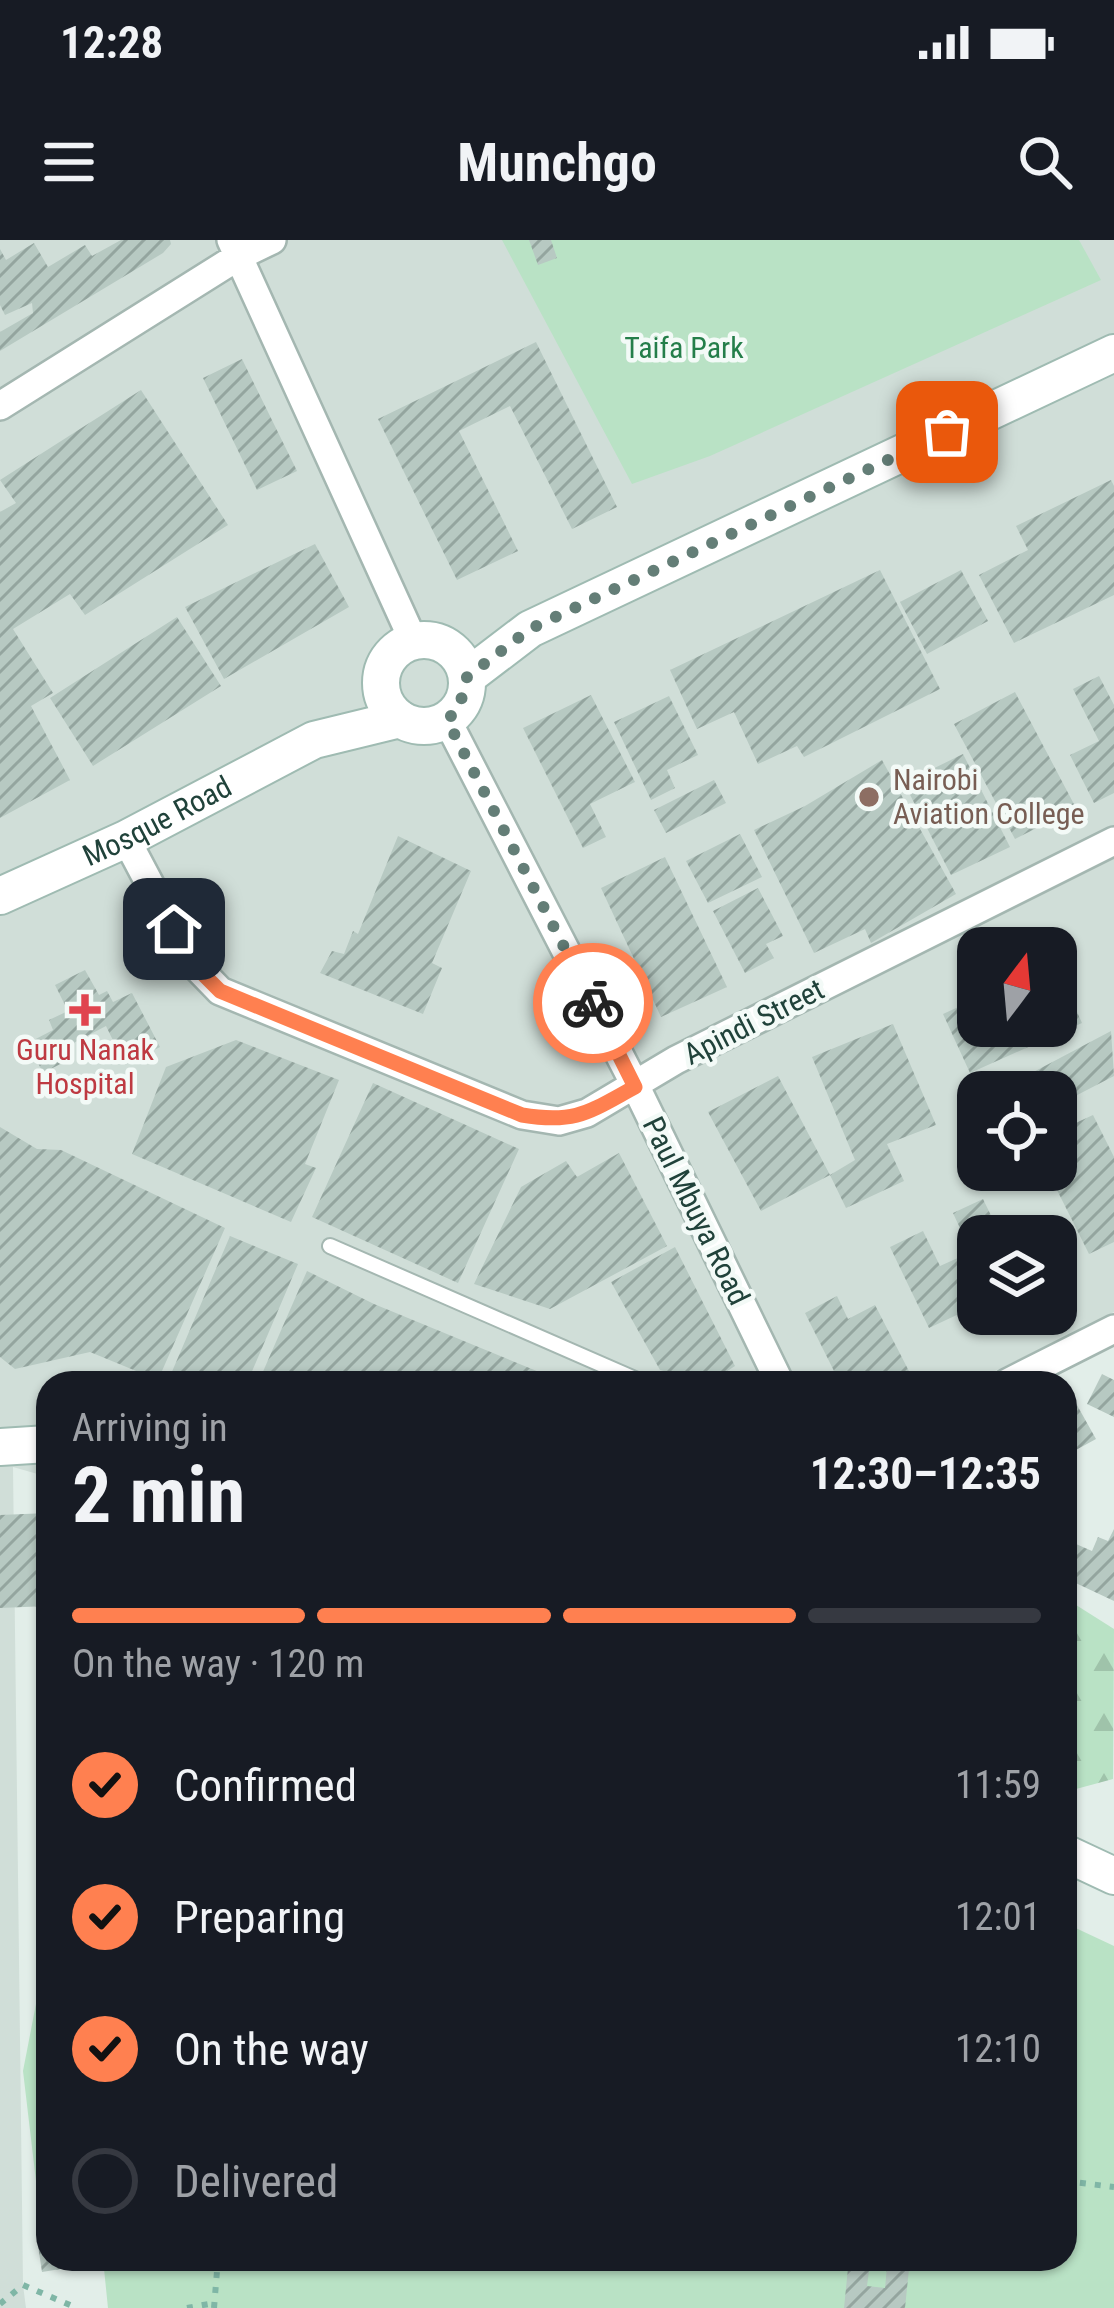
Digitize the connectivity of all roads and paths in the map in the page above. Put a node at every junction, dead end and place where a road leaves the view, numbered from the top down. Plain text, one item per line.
1 (272, 240) edge
2 (235, 248) edge
3 (1114, 353) edge
4 (0, 406) edge
5 (443, 655) junction
6 (380, 680) junction
7 (400, 719) junction
8 (447, 720) junction
9 (314, 740) junction
10 (126, 839) junction
11 (1114, 841) edge
12 (0, 896) edge
13 (635, 1087) junction
14 (330, 1246) dead end
15 (1114, 1329) edge
16 (616, 1371) edge
17 (774, 1371) edge
18 (1030, 1371) edge
19 (36, 1445) edge
20 (0, 1447) edge
21 (1077, 1859) edge
22 (1114, 1876) edge
23 (1077, 2182) edge
24 (1114, 2187) edge
25 (217, 2271) edge
26 (0, 2304) edge
27 (214, 2306) edge
28 (77, 2308) edge
29 (187, 2308) edge

1 - 2 street
2 - 4 street
2 - 5 street
3 - 5 main road
5 - 6 main road
5 - 8 main road
6 - 7 main road
6 - 9 main road, Mosque Road
7 - 8 main road
7 - 9 main road, Mosque Road
8 - 13 street, Paul Mbuya Road
9 - 10 main road, Mosque Road
10 - 12 main road, Mosque Road
10 - 13 street, Apindi Street
11 - 13 street, Apindi Street
13 - 17 street, Paul Mbuya Road
14 - 16 lane
15 - 18 street
19 - 20 main road
21 - 22 main road
23 - 24 path
25 - 27 path
26 - 28 path
27 - 29 path

